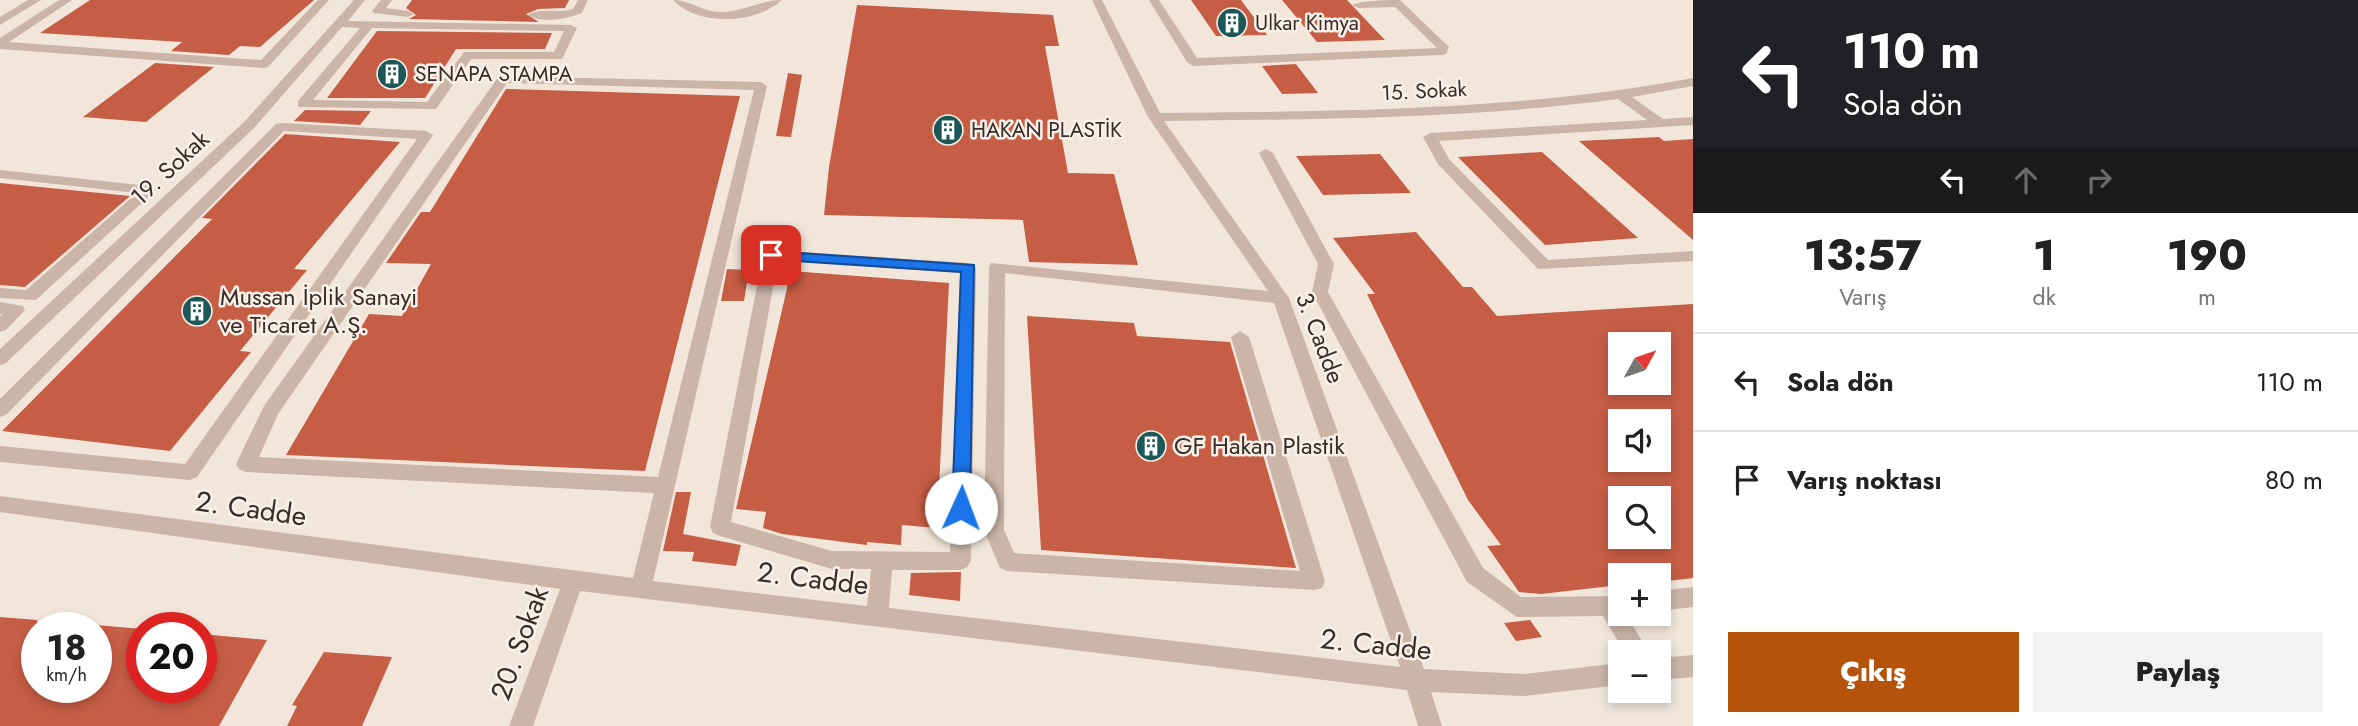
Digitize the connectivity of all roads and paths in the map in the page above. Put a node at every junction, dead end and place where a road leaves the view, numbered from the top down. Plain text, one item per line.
1 (36, 0) edge
2 (67, 0) edge
3 (324, 0) edge
4 (360, 0) edge
5 (387, 0) edge
6 (583, 0) edge
7 (678, 0) edge
8 (777, 0) edge
9 (1097, 0) edge
10 (1154, 0) edge
11 (1396, 2) edge
12 (1358, 5) dead end
13 (0, 22) edge
14 (339, 24) junction
15 (368, 25) junction
16 (0, 44) edge
17 (1693, 82) edge
18 (1622, 96) junction
19 (274, 98) junction
20 (307, 98) junction
21 (1566, 100) junction
22 (1155, 117) junction
23 (1693, 121) edge
24 (1660, 123) junction
25 (249, 125) junction
26 (281, 127) junction
27 (1602, 127) junction
28 (1266, 153) dead end
29 (0, 174) edge
30 (149, 190) junction
31 (177, 193) junction
32 (1693, 256) edge
33 (0, 293) edge
34 (30, 296) junction
35 (1281, 298) junction
36 (63, 300) junction
37 (9, 309) edge
38 (44, 317) junction
39 (0, 326) edge
40 (1240, 337) dead end
41 (0, 359) edge
42 (0, 410) edge
43 (0, 454) edge
44 (663, 485) junction
45 (0, 504) edge
46 (882, 561) junction
47 (573, 581) junction
48 (641, 588) junction
49 (1693, 597) edge
50 (1671, 600) edge
51 (1608, 606) edge
52 (877, 615) junction
53 (1693, 666) edge
54 (1671, 668) edge
55 (1608, 675) edge
56 (1416, 680) junction
57 (521, 726) edge
58 (1430, 726) edge

1 - 13 street
2 - 16 street
3 - 16 street
4 - 14 street, 19. Sokak
5 - 6 street
7 - 8 street
9 - 22 street, 3. Cadde
10 - 11 street
11 - 12 street
14 - 15 street
14 - 19 street, 19. Sokak
15 - 20 street
15 - 20 street
17 - 18 street, 15. Sokak
18 - 21 street, 15. Sokak
18 - 24 street
19 - 20 street
19 - 25 street, 19. Sokak
21 - 22 street, 15. Sokak
21 - 27 street
22 - 35 street, 3. Cadde
23 - 24 street
24 - 27 street
25 - 26 street
25 - 31 street, 19. Sokak
26 - 42 street
26 - 43 street
27 - 32 street
28 - 51 street
29 - 30 street
30 - 31 street
30 - 34 street
31 - 36 street, 19. Sokak
33 - 34 street
34 - 36 street
35 - 40 street
35 - 56 street, 3. Cadde
36 - 38 street, 19. Sokak
37 - 38 street
37 - 39 street
38 - 41 street, 19. Sokak
44 - 44 street
44 - 48 street
45 - 47 street, 2. Cadde
46 - 46 street
46 - 52 street
47 - 48 street, 2. Cadde
47 - 57 street, 20. Sokak
48 - 52 street, 2. Cadde
49 - 50 street
52 - 56 street, 2. Cadde
53 - 54 street
55 - 56 street, 2. Cadde
56 - 58 street, 3. Cadde

